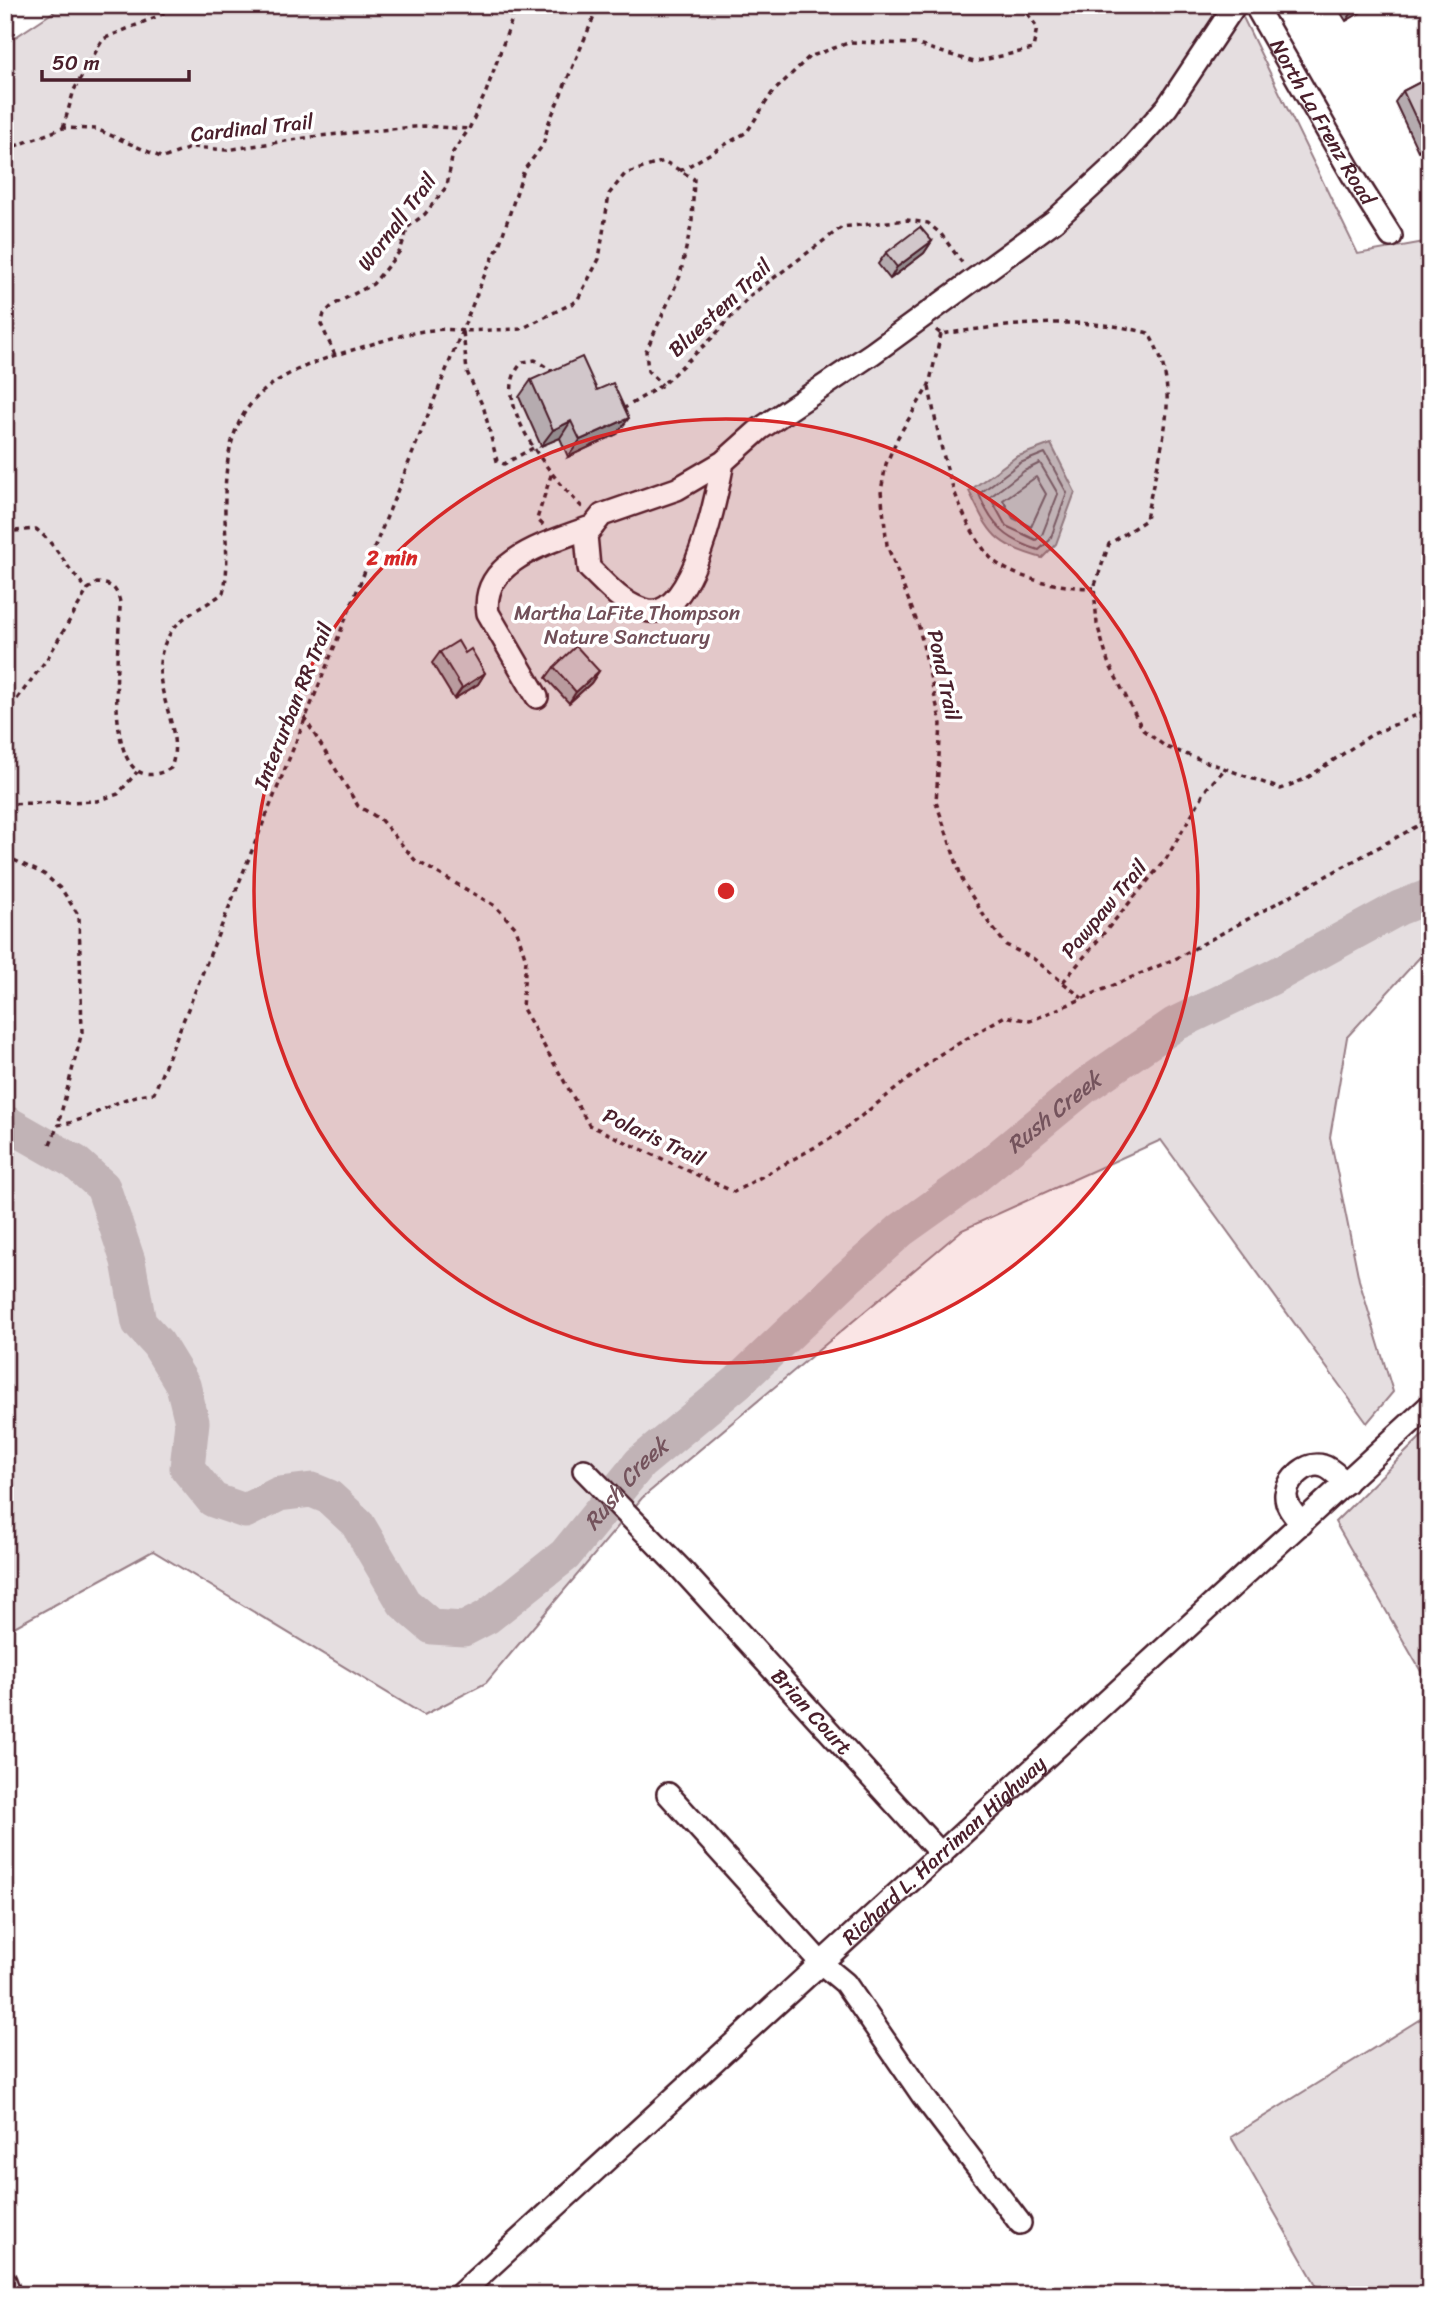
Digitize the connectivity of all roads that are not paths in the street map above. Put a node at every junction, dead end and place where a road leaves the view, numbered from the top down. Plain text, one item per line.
1 (1235, 5) edge
2 (1255, 5) edge
3 (1391, 236) dead end
4 (723, 462) junction
5 (595, 523) junction
6 (537, 697) dead end
7 (1430, 1405) edge
8 (584, 1470) dead end
9 (1346, 1483) junction
10 (1302, 1524) junction
11 (668, 1794) dead end
12 (942, 1855) junction
13 (822, 1964) junction
14 (1020, 2223) dead end
15 (5, 2281) edge
16 (10, 2295) edge
17 (459, 2295) edge

1 - 4 street
2 - 3 street, North La Frenz Road
4 - 5 street
4 - 5 street
5 - 6 street
7 - 9 street, Richard L. Harriman Highway
8 - 12 street, Brian Court
9 - 10 street, Richard L. Harriman Highway
9 - 10 street
10 - 12 street, Richard L. Harriman Highway
11 - 13 street
12 - 13 street, Richard L. Harriman Highway
13 - 14 street
13 - 17 street, Richard L. Harriman Highway
15 - 16 street

